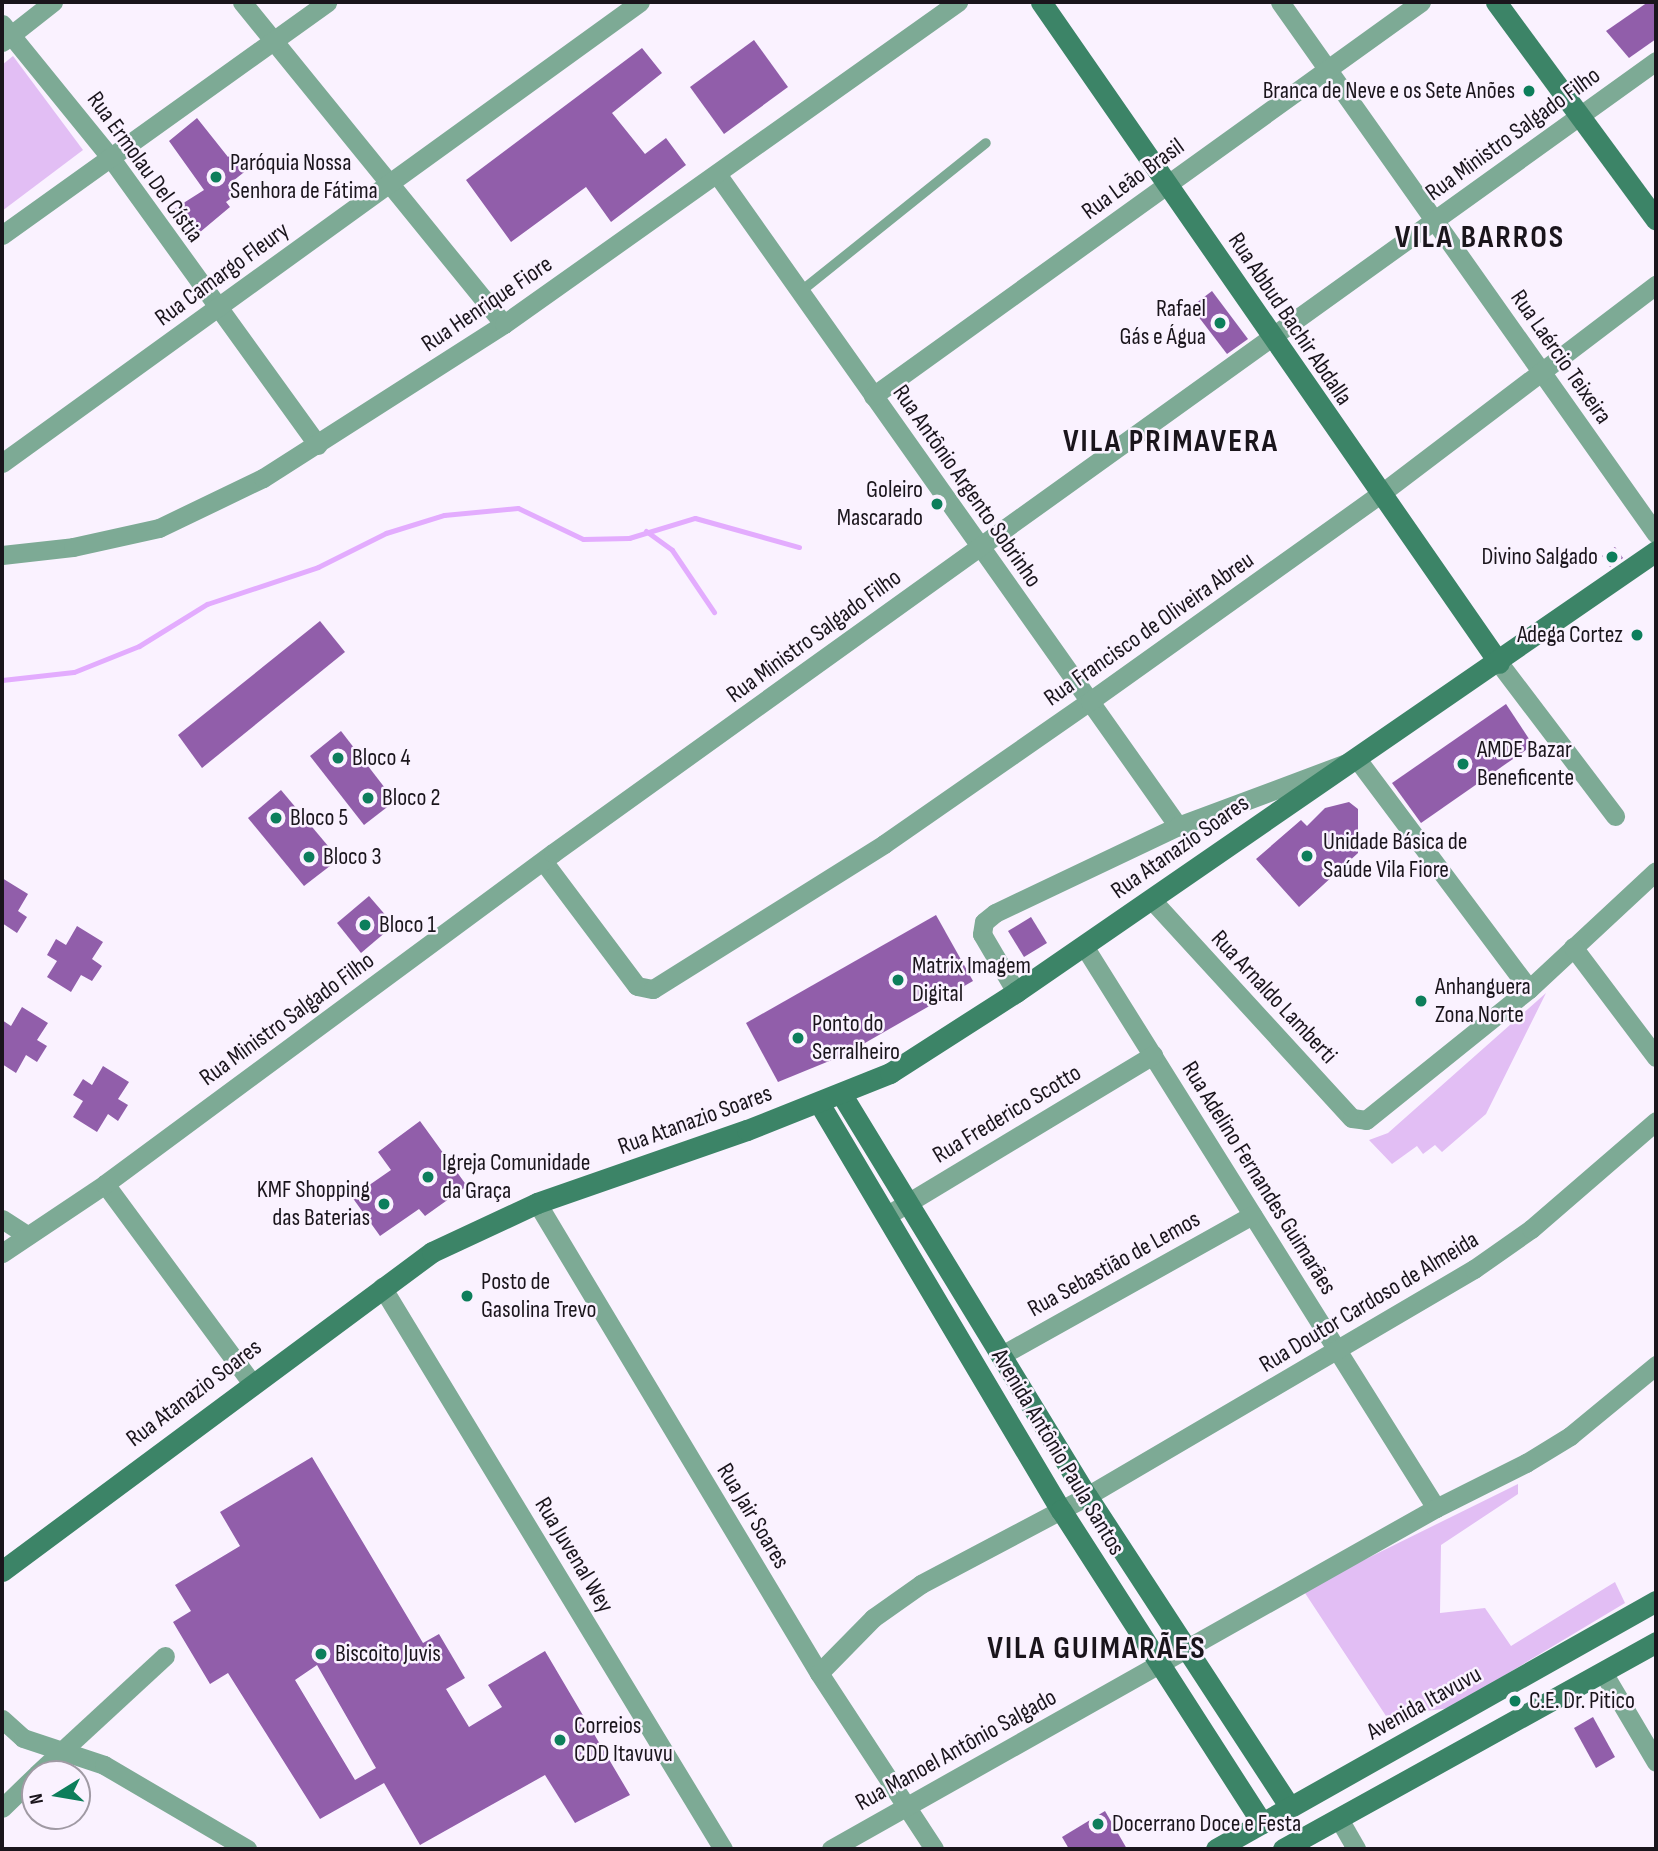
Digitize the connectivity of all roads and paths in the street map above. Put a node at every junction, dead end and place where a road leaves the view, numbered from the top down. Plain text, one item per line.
1 (53, 2) edge
2 (242, 2) edge
3 (327, 2) edge
4 (640, 2) edge
5 (958, 2) edge
6 (1041, 2) edge
7 (1280, 2) edge
8 (1421, 2) edge
9 (1496, 2) edge
10 (6, 33) edge
11 (275, 39) junction
12 (1656, 61) edge
13 (1328, 69) junction
14 (1577, 117) junction
15 (986, 143) dead end
16 (110, 157) junction
17 (717, 174) junction
18 (391, 182) junction
19 (1166, 185) junction
20 (1656, 220) edge
21 (1435, 221) junction
22 (2, 235) edge
23 (1656, 285) edge
24 (800, 292) junction
25 (217, 308) junction
26 (504, 324) junction
27 (1272, 338) junction
28 (1541, 371) junction
29 (873, 396) junction
30 (318, 445) junction
31 (2, 463) edge
32 (1379, 495) junction
33 (1656, 534) edge
34 (980, 547) junction
35 (1656, 551) edge
36 (2, 555) edge
37 (1499, 663) junction
38 (1090, 701) junction
39 (1357, 759) junction
40 (1258, 796) junction
41 (1271, 814) junction
42 (1615, 817) dead end
43 (1178, 826) junction
44 (542, 861) junction
45 (1656, 872) edge
46 (1151, 899) junction
47 (1084, 946) junction
48 (1573, 947) junction
49 (1529, 989) junction
50 (1016, 992) junction
51 (1153, 1055) junction
52 (1656, 1057) edge
53 (842, 1095) junction
54 (819, 1103) junction
55 (1656, 1121) edge
56 (105, 1184) junction
57 (537, 1203) junction
58 (907, 1203) junction
59 (1252, 1215) junction
60 (886, 1216) junction
61 (2, 1219) edge
62 (27, 1235) junction
63 (2, 1253) edge
64 (382, 1287) junction
65 (1338, 1352) junction
66 (1000, 1356) junction
67 (1656, 1365) edge
68 (251, 1381) junction
69 (1087, 1496) junction
70 (1436, 1508) junction
71 (1060, 1510) junction
72 (2, 1571) edge
73 (1656, 1601) edge
74 (1656, 1642) edge
75 (1186, 1650) junction
76 (165, 1656) dead end
77 (1159, 1665) junction
78 (819, 1672) junction
79 (1604, 1674) junction
80 (2, 1719) edge
81 (60, 1753) junction
82 (52, 1760) edge
83 (1656, 1762) edge
84 (21, 1790) edge
85 (906, 1805) junction
86 (1290, 1807) junction
87 (2, 1808) edge
88 (1339, 1819) junction
89 (1262, 1823) junction
90 (1295, 1846) edge
91 (247, 1849) edge
92 (723, 1849) edge
93 (831, 1849) edge
94 (934, 1849) edge
95 (1216, 1849) edge
96 (1356, 1849) edge

1 - 10 street
2 - 11 street
3 - 11 street
4 - 18 street, Rua Camargo Fleury
5 - 17 street, Rua Henrique Fiore
6 - 19 main road, Rua Abbud Bachir Abdalla
7 - 13 street, Rua Laércio Teixeira
8 - 13 street, Rua Leão Brasil
9 - 14 main road
10 - 16 street, Rua Ermolau Del Cístia
11 - 16 street
11 - 18 street
12 - 14 street, Rua Ministro Salgado Filho
13 - 19 street, Rua Leão Brasil
13 - 21 street, Rua Laércio Teixeira
14 - 20 main road
14 - 21 street, Rua Ministro Salgado Filho
15 - 24 lane
16 - 22 street
16 - 25 street, Rua Ermolau Del Cístia
17 - 24 street, Rua Antônio Argento Sobrinho
17 - 26 street, Rua Henrique Fiore
18 - 25 street, Rua Camargo Fleury
18 - 26 street
19 - 27 main road, Rua Abbud Bachir Abdalla
19 - 29 street, Rua Leão Brasil
21 - 27 street, Rua Ministro Salgado Filho
21 - 28 street, Rua Laércio Teixeira
23 - 28 street, Rua Francisco de Oliveira Abreu
24 - 29 street, Rua Antônio Argento Sobrinho
25 - 30 street, Rua Ermolau Del Cístia
25 - 31 street, Rua Camargo Fleury
26 - 30 street, Rua Henrique Fiore
27 - 32 main road, Rua Abbud Bachir Abdalla
27 - 34 street, Rua Ministro Salgado Filho
28 - 32 street, Rua Francisco de Oliveira Abreu
28 - 33 street, Rua Laércio Teixeira
29 - 34 street, Rua Antônio Argento Sobrinho
30 - 36 street, Rua Henrique Fiore
32 - 37 main road, Rua Abbud Bachir Abdalla
32 - 38 street, Rua Francisco de Oliveira Abreu
34 - 38 street, Rua Antônio Argento Sobrinho
34 - 44 street, Rua Ministro Salgado Filho
35 - 37 main road, Rua Atanazio Soares
37 - 39 main road, Rua Atanazio Soares
37 - 42 street
38 - 43 street, Rua Antônio Argento Sobrinho
38 - 44 street, Rua Francisco de Oliveira Abreu
39 - 40 street
39 - 41 main road, Rua Atanazio Soares
39 - 49 street
40 - 41 street, Rua Atanazio Soares
40 - 43 street
41 - 46 main road, Rua Atanazio Soares
43 - 50 street
44 - 56 street, Rua Ministro Salgado Filho
45 - 48 street
46 - 47 main road, Rua Atanazio Soares
46 - 49 street, Rua Arnaldo Lamberti
47 - 50 main road, Rua Atanazio Soares
47 - 51 street, Rua Adelino Fernandes Guimarães
48 - 49 street
48 - 52 street
50 - 53 main road, Rua Atanazio Soares
51 - 58 street, Rua Frederico Scotto
51 - 59 street, Rua Adelino Fernandes Guimarães
53 - 54 main road, Rua Atanazio Soares
53 - 58 main road, Avenida Antônio Paula Santos
54 - 57 main road, Rua Atanazio Soares
54 - 60 main road, Avenida Antônio Paula Santos
55 - 65 street, Rua Doutor Cardoso de Almeida
56 - 62 street, Rua Ministro Salgado Filho
56 - 68 street
57 - 64 main road, Rua Atanazio Soares
57 - 78 street, Rua Jair Soares
58 - 60 street, Rua Frederico Scotto
58 - 66 main road, Avenida Antônio Paula Santos
59 - 65 street, Rua Adelino Fernandes Guimarães
59 - 66 street, Rua Sebastião de Lemos
60 - 71 main road, Avenida Antônio Paula Santos
61 - 62 street
62 - 63 street, Rua Ministro Salgado Filho
64 - 68 main road, Rua Atanazio Soares
64 - 92 street, Rua Juvenal Wey
65 - 69 street, Rua Doutor Cardoso de Almeida
65 - 70 street, Rua Adelino Fernandes Guimarães
66 - 69 main road, Avenida Antônio Paula Santos
67 - 70 street, Rua Manoel Antônio Salgado
68 - 72 main road, Rua Atanazio Soares
69 - 71 street, Rua Doutor Cardoso de Almeida
69 - 75 main road, Avenida Antônio Paula Santos
70 - 75 street, Rua Manoel Antônio Salgado
71 - 77 main road, Avenida Antônio Paula Santos
71 - 78 street, Rua Doutor Cardoso de Almeida
73 - 86 main road, Avenida Itavuvu
74 - 79 main road
75 - 77 street, Rua Manoel Antônio Salgado
75 - 86 main road, Avenida Antônio Paula Santos
76 - 81 street
77 - 85 street, Rua Manoel Antônio Salgado
77 - 89 main road, Avenida Antônio Paula Santos
78 - 85 street, Rua Jair Soares
79 - 83 street
79 - 88 main road
80 - 81 street
81 - 82 street
81 - 91 street
84 - 87 street
85 - 93 street, Rua Manoel Antônio Salgado
85 - 94 street, Rua Jair Soares
86 - 89 main road, Avenida Itavuvu
88 - 90 main road
88 - 96 street
89 - 95 main road, Avenida Itavuvu

